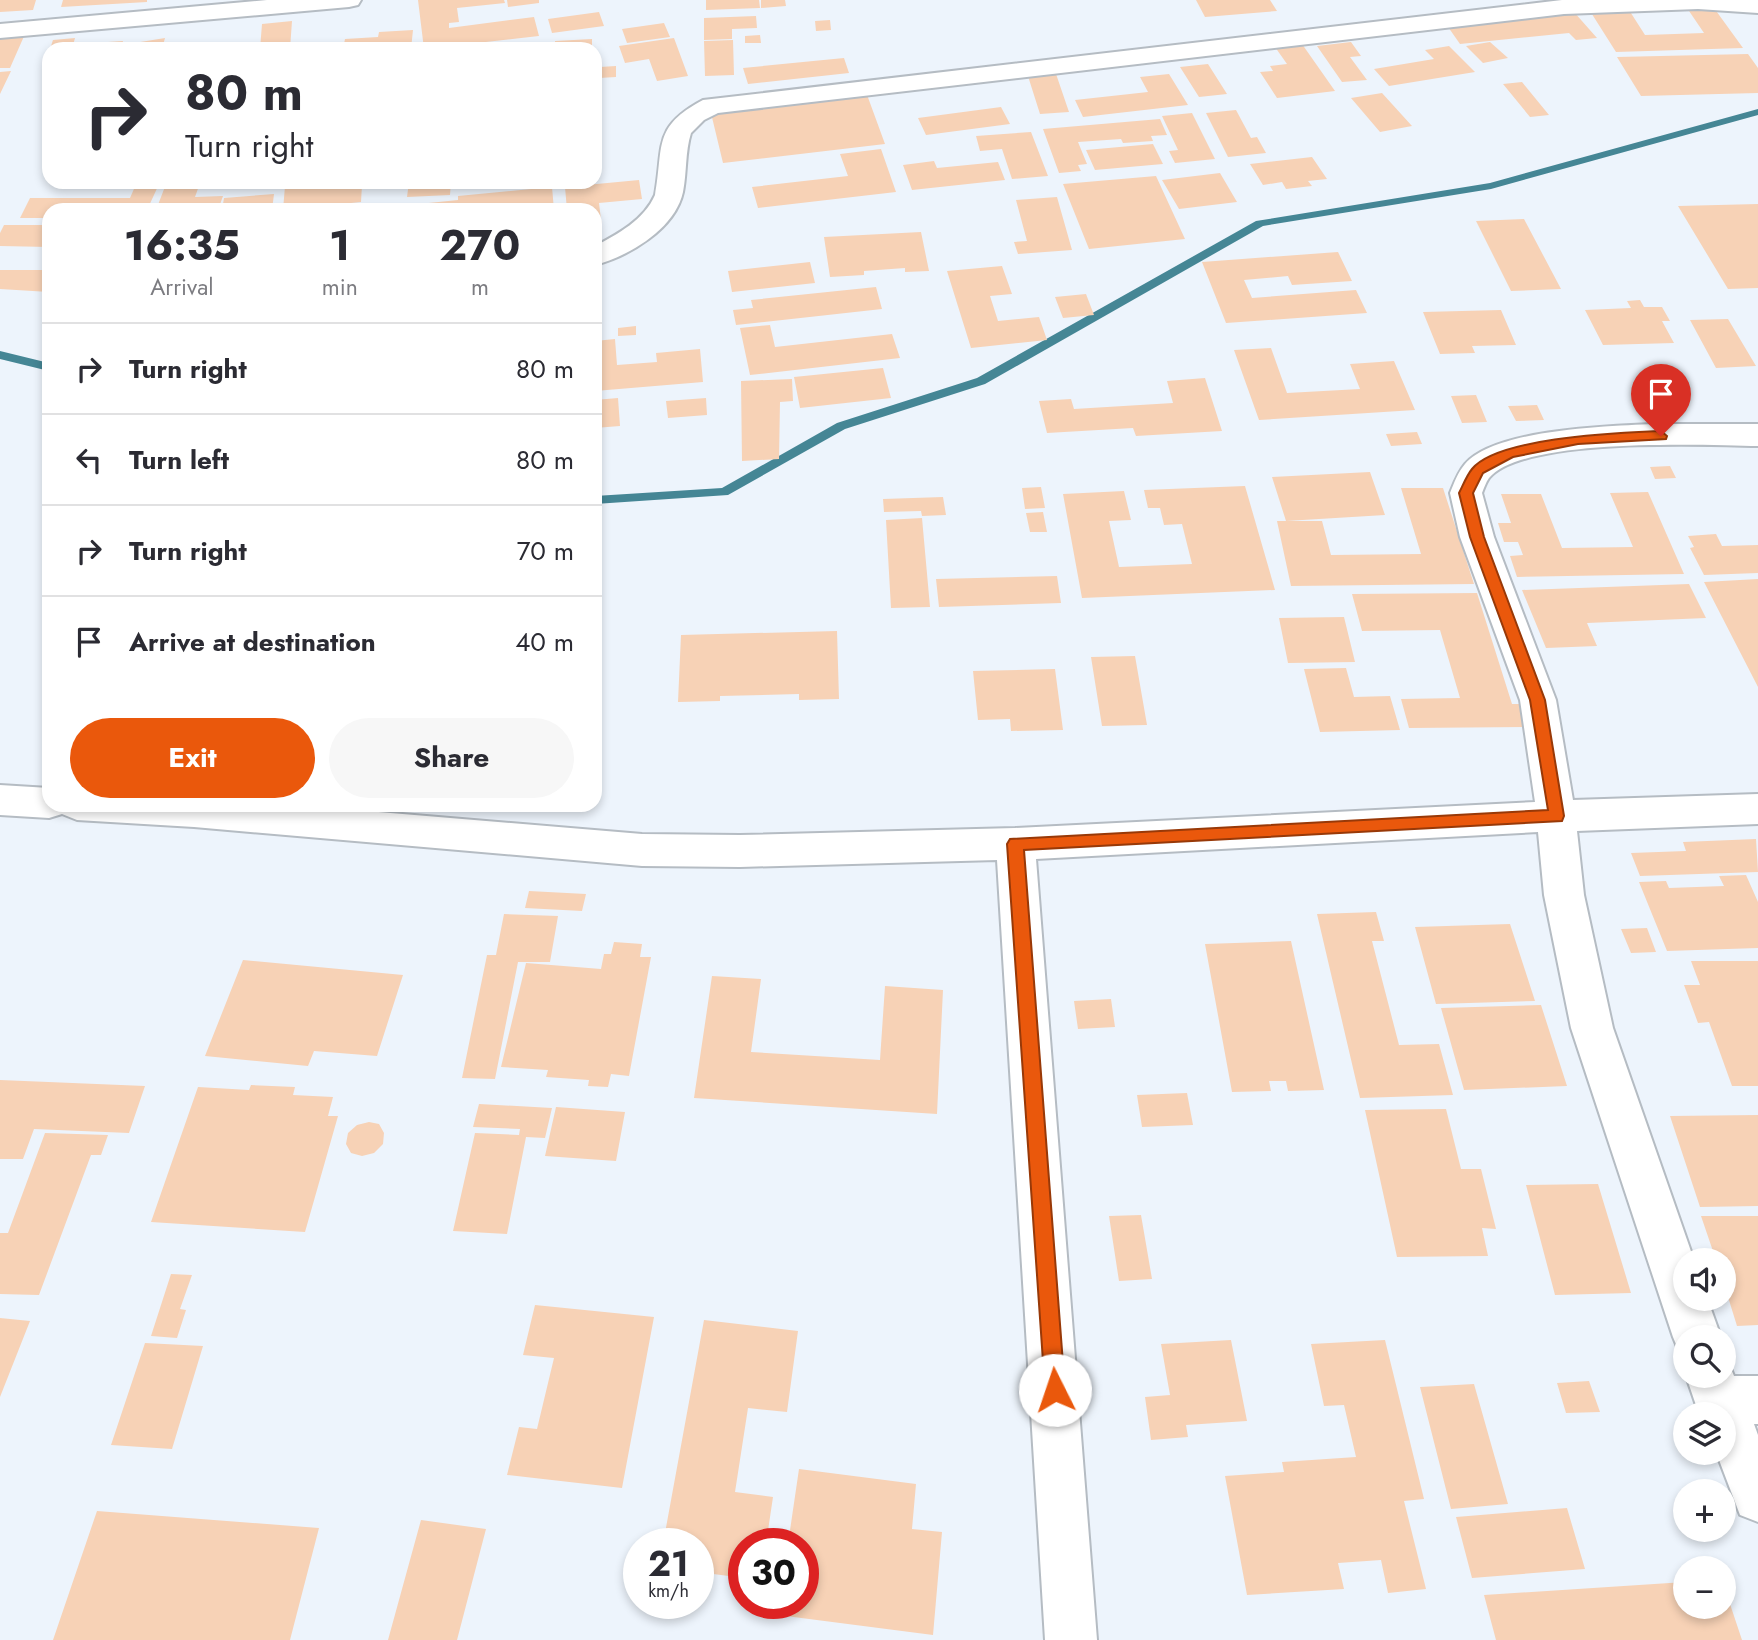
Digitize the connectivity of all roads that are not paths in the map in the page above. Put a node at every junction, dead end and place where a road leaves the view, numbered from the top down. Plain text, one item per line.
1 (349, 0) edge
2 (1758, 6) edge
3 (0, 31) edge
4 (602, 252) edge
5 (1758, 435) edge
6 (42, 803) edge
7 (3, 806) edge
8 (1758, 810) edge
9 (194, 812) edge
10 (1556, 816) junction
11 (1016, 844) junction
12 (1693, 1325) edge
13 (1729, 1392) edge
14 (1758, 1497) edge
15 (1071, 1640) edge

1 - 3 street
2 - 4 street
5 - 10 street
6 - 7 street
8 - 10 street
9 - 11 street
10 - 11 street
10 - 12 street
11 - 15 street
13 - 14 street

